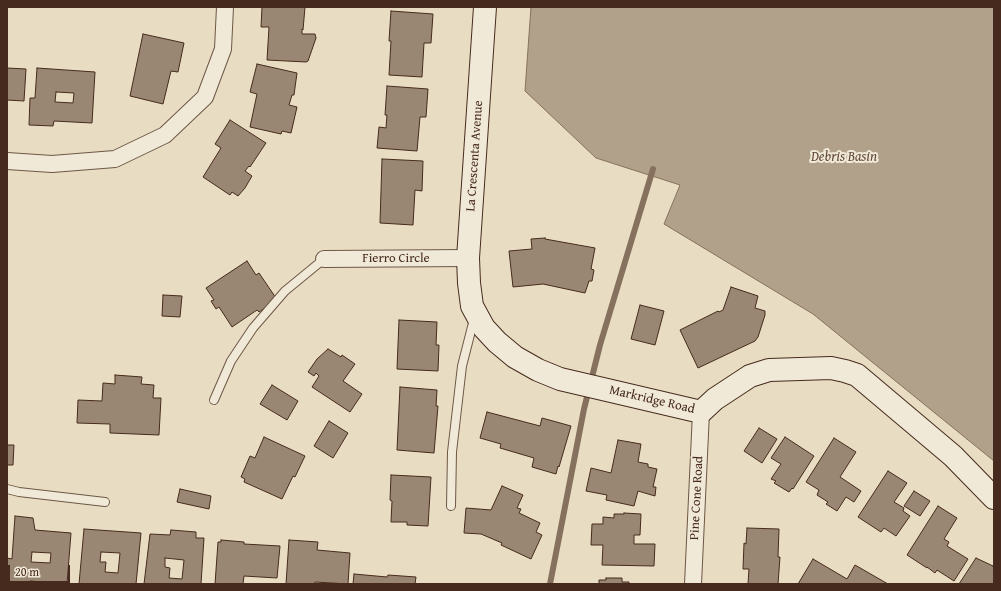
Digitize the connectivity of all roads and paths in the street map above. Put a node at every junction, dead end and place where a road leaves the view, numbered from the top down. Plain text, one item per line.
1 (225, 7) edge
2 (485, 7) edge
3 (7, 161) edge
4 (468, 258) junction
5 (324, 259) joint
6 (474, 309) junction
7 (214, 400) dead end
8 (701, 412) junction
9 (7, 489) edge
10 (994, 498) edge
11 (106, 502) dead end
12 (451, 506) dead end
13 (693, 584) edge

1 - 3 street
2 - 4 street, La Crescenta Avenue
4 - 5 street, Fierro Circle
4 - 6 street, La Crescenta Avenue
5 - 7 lane
6 - 8 street, Markridge Road
6 - 12 lane
8 - 10 street, Markridge Road
8 - 13 street, Pine Cone Road
9 - 11 lane

